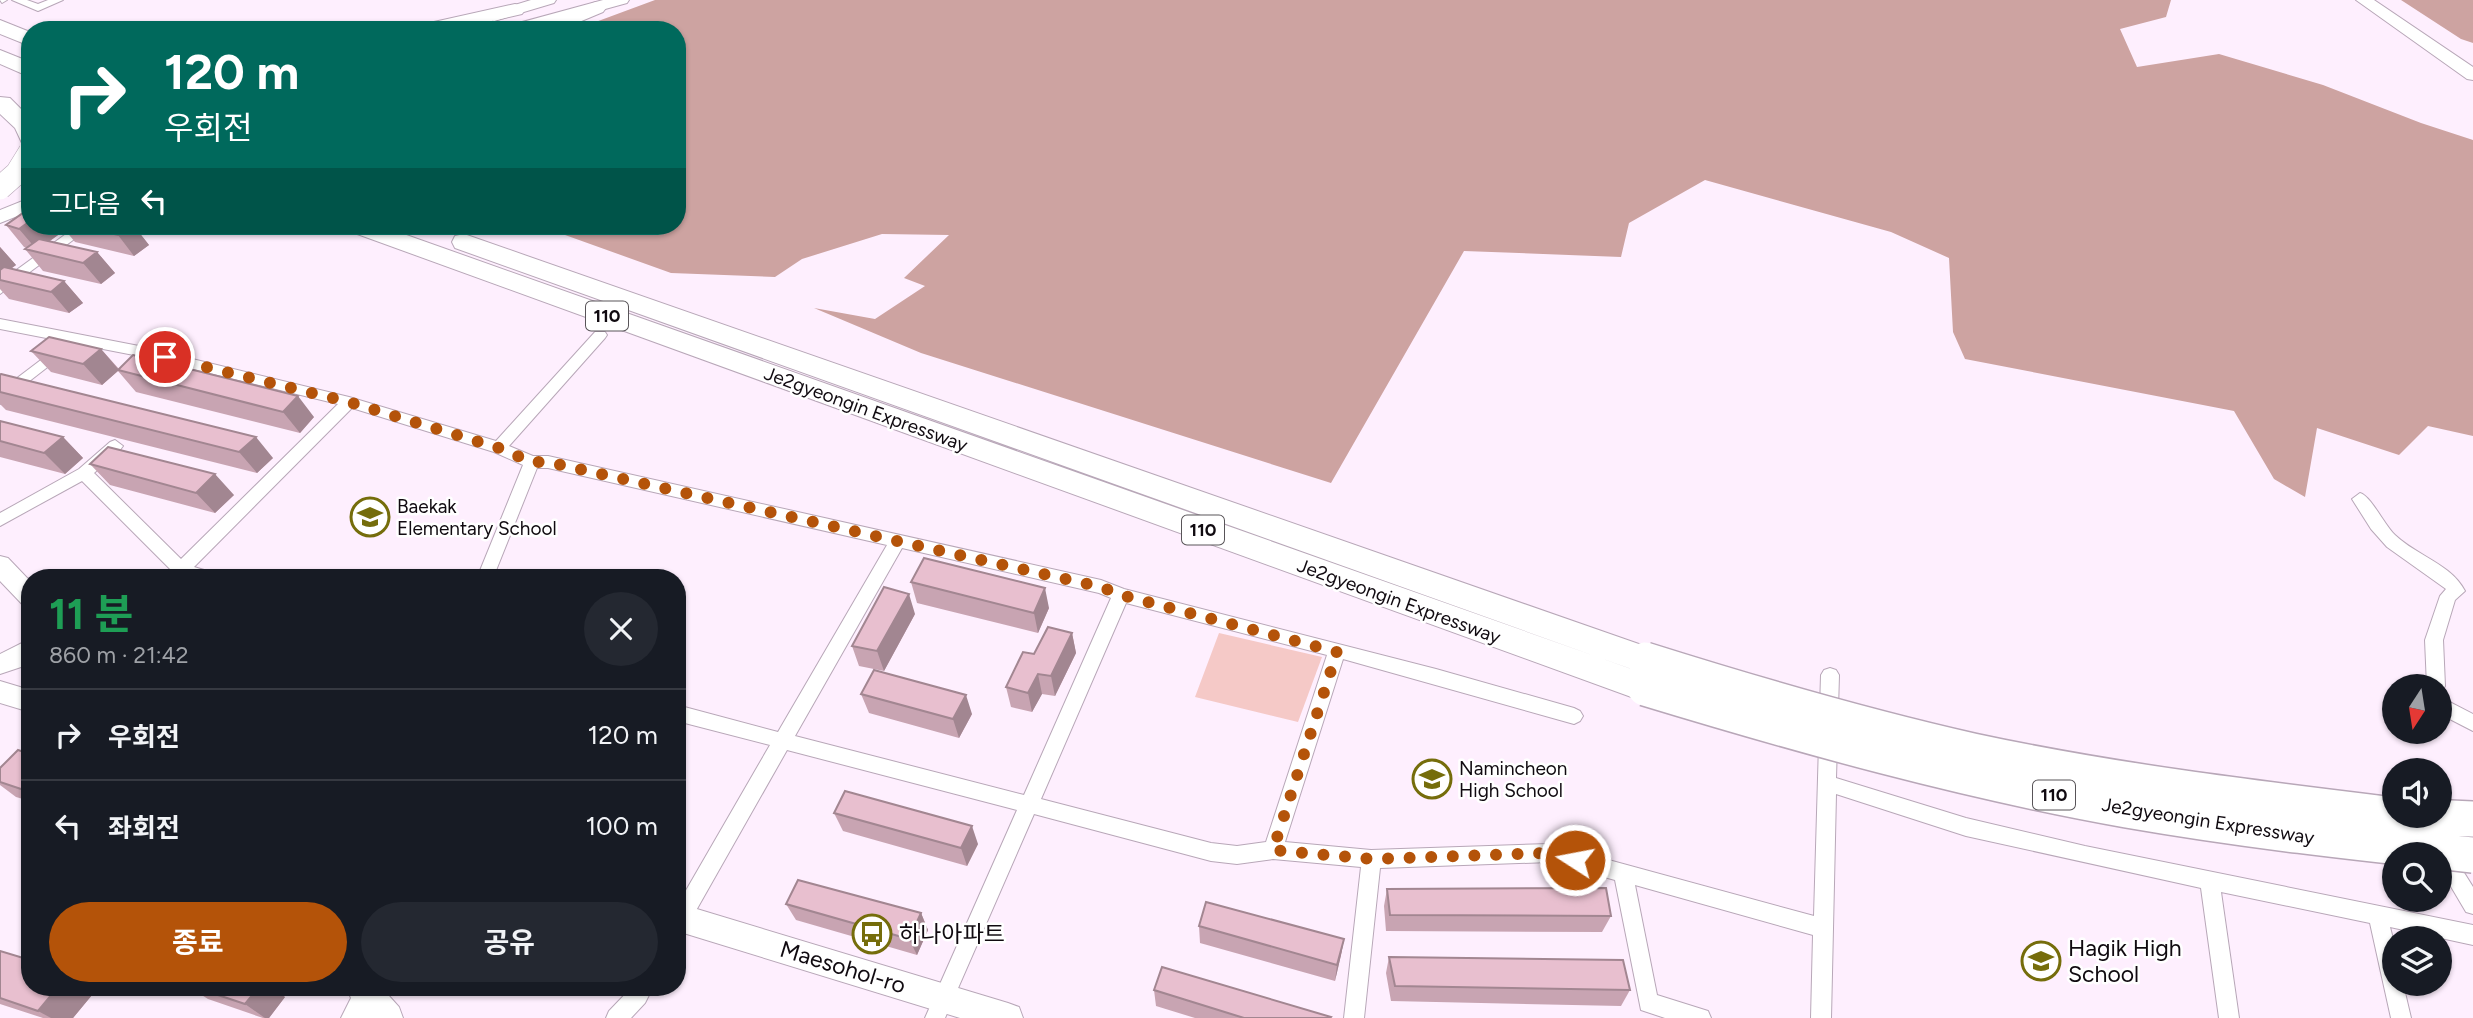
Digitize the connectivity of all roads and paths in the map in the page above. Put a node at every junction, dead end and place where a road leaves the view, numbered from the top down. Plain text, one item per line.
1 (17, 0) edge
2 (58, 0) edge
3 (548, 0) edge
4 (621, 0) edge
5 (2364, 0) edge
6 (596, 8) junction
7 (512, 20) edge
8 (564, 21) edge
9 (0, 26) edge
10 (21, 36) edge
11 (1, 64) edge
12 (21, 65) edge
13 (21, 69) edge
14 (2473, 75) edge
15 (21, 85) edge
16 (1, 102) edge
17 (21, 113) edge
18 (21, 122) edge
19 (21, 167) edge
20 (21, 168) edge
21 (0, 171) edge
22 (0, 188) edge
23 (21, 195) edge
24 (0, 205) edge
25 (21, 208) edge
26 (0, 217) edge
27 (73, 235) edge
28 (393, 235) edge
29 (433, 235) edge
30 (464, 253) junction
31 (0, 289) edge
32 (0, 324) edge
33 (600, 335) dead end
34 (73, 339) junction
35 (0, 399) edge
36 (349, 402) junction
37 (115, 446) edge
38 (499, 448) junction
39 (532, 462) junction
40 (84, 473) junction
41 (2360, 499) dead end
42 (0, 520) edge
43 (898, 540) junction
44 (0, 565) edge
45 (172, 569) edge
46 (180, 569) edge
47 (489, 569) edge
48 (21, 587) edge
49 (1121, 595) junction
50 (1337, 652) junction
51 (21, 656) edge
52 (0, 664) edge
53 (1645, 674) junction
54 (2435, 674) edge
55 (1830, 676) dead end
56 (0, 692) edge
57 (21, 698) edge
58 (2452, 712) edge
59 (686, 715) edge
60 (1574, 716) dead end
61 (2473, 723) edge
62 (783, 741) junction
63 (1826, 783) junction
64 (2473, 801) edge
65 (1028, 804) junction
66 (2452, 809) edge
67 (2382, 813) edge
68 (2452, 818) edge
69 (2473, 819) edge
70 (2428, 828) edge
71 (1273, 850) junction
72 (2473, 855) edge
73 (1371, 859) junction
74 (1623, 873) junction
75 (2210, 882) junction
76 (2473, 905) edge
77 (686, 906) edge
78 (2378, 916) junction
79 (686, 923) edge
80 (1823, 928) junction
81 (2473, 935) edge
82 (637, 996) edge
83 (939, 1008) edge
84 (616, 1018) edge
85 (1008, 1018) edge
86 (1354, 1018) edge
87 (1701, 1018) edge
88 (1821, 1018) edge
89 (2229, 1018) edge
90 (2400, 1018) edge

1 - 2 street
3 - 7 main road
4 - 6 main road
5 - 14 main road
6 - 7 main road
6 - 8 highway
9 - 10 highway
11 - 12 highway
11 - 13 highway
11 - 15 highway
16 - 17 highway
16 - 18 highway
19 - 22 highway, bridge
20 - 21 street
23 - 24 main road
25 - 26 main road
27 - 31 street
28 - 30 highway, Je2gyeongin Expressway / 110
29 - 30 highway, Je2gyeongin Expressway / 110
30 - 53 highway, Je2gyeongin Expressway / 110
32 - 34 street
33 - 38 street
34 - 35 street
34 - 36 street
36 - 38 street
36 - 46 street
37 - 40 street
38 - 39 street
39 - 43 street
39 - 47 street
40 - 42 street
40 - 45 street
41 - 54 street
43 - 49 street
43 - 62 street
44 - 48 main road
49 - 50 street
49 - 65 street
50 - 60 street
50 - 71 street
51 - 52 main road
53 - 67 highway, Je2gyeongin Expressway / 110, bridge
53 - 72 highway, Je2gyeongin Expressway / 110, bridge
55 - 63 street
56 - 57 main road
58 - 61 street
59 - 62 street
62 - 65 street
62 - 77 street
63 - 75 street
63 - 80 street
64 - 66 street
65 - 71 street
65 - 83 street
68 - 69 highway, bridge
70 - 76 street
71 - 73 street
73 - 74 street
73 - 86 street
74 - 80 street
74 - 87 street
75 - 78 street
75 - 89 street
78 - 81 street
78 - 90 street
79 - 83 main road, Maesohol-ro
80 - 88 street
82 - 84 street
83 - 85 main road, Maesohol-ro

